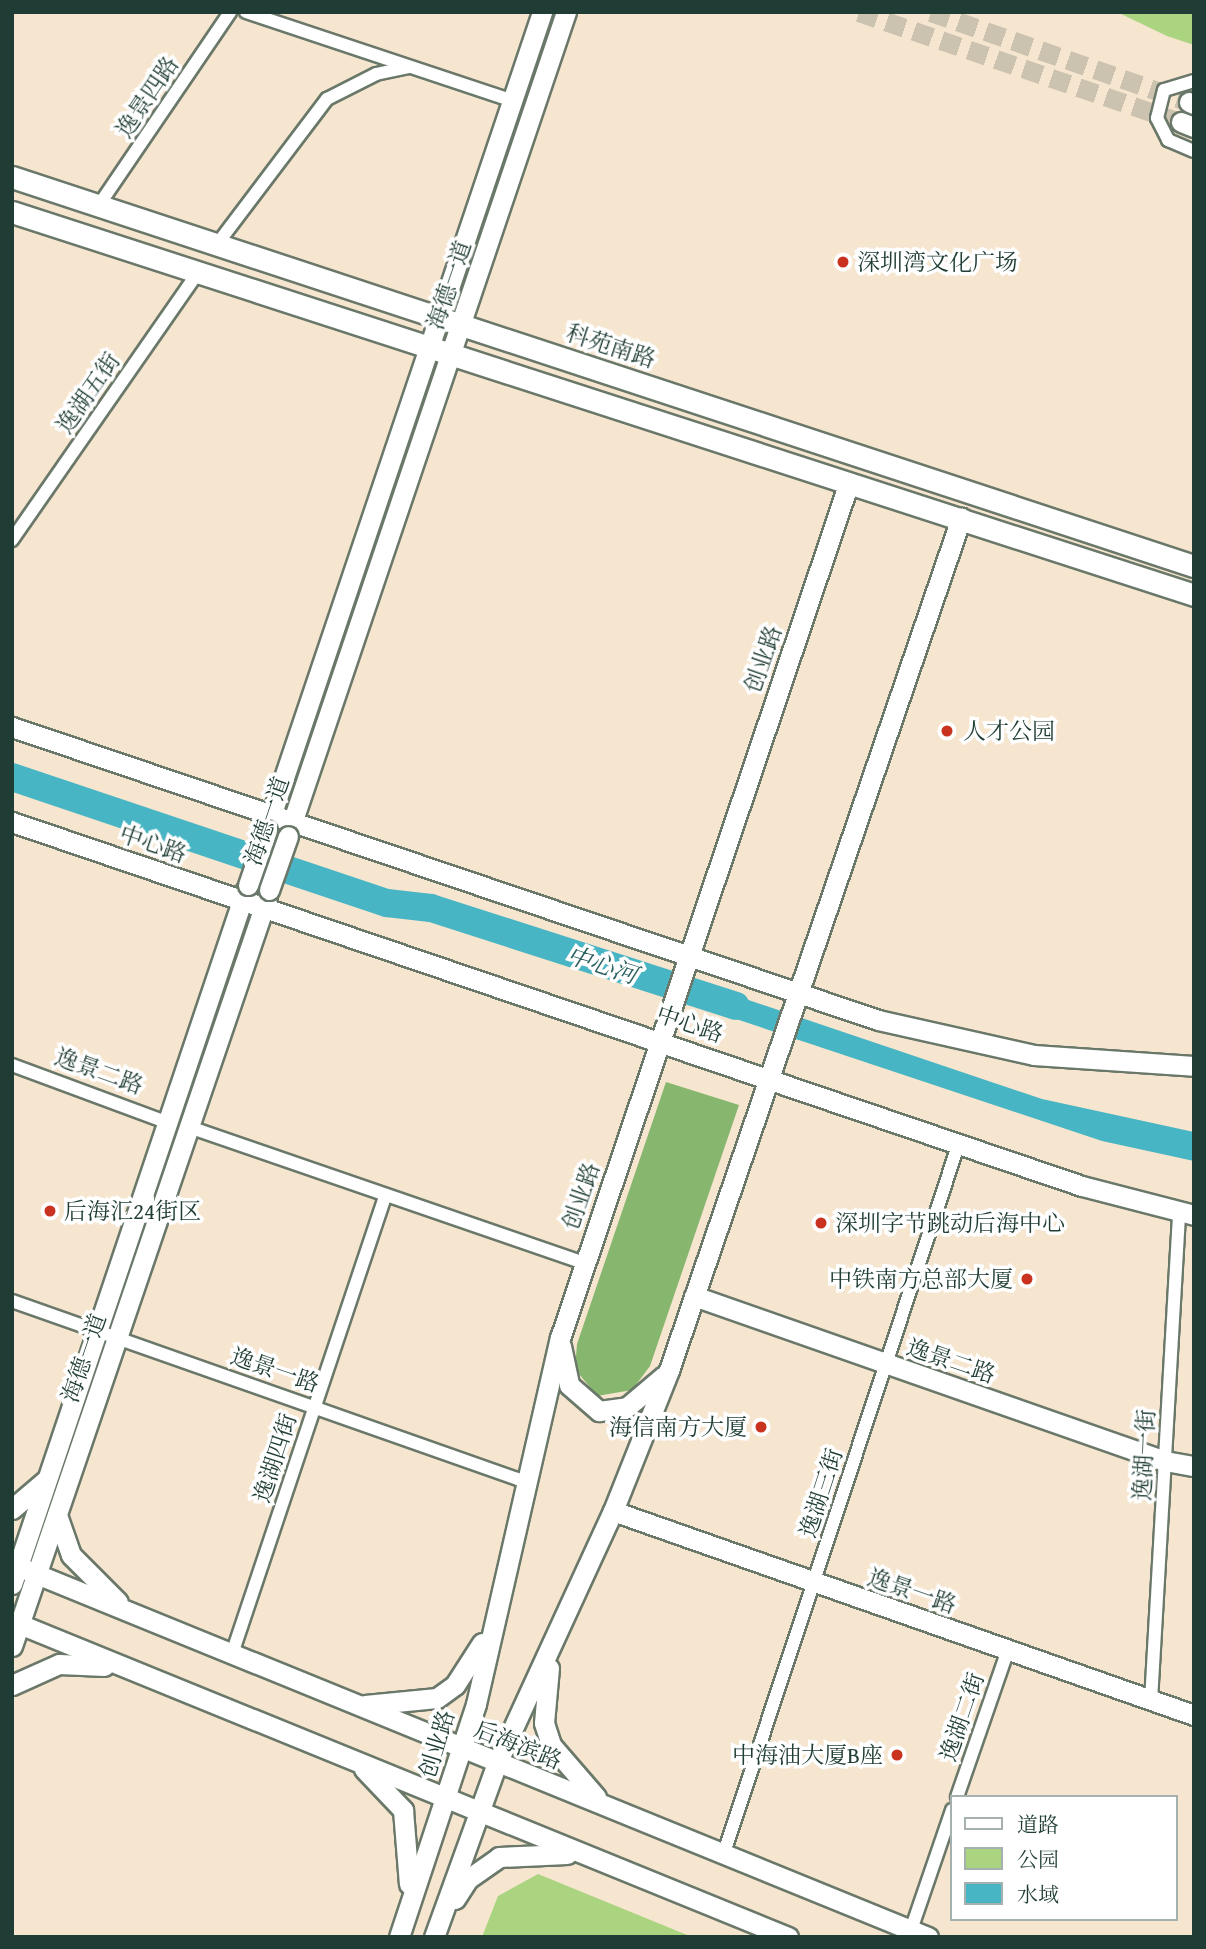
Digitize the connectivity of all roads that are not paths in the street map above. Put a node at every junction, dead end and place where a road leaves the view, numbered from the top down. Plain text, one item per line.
1 (230, 12) edge
2 (246, 12) edge
3 (542, 12) edge
4 (566, 12) edge
5 (410, 67) junction
6 (1194, 81) edge
7 (511, 100) junction
8 (1194, 150) edge
9 (12, 177) edge
10 (99, 205) junction
11 (12, 212) edge
12 (218, 243) junction
13 (260, 257) junction
14 (199, 271) junction
15 (250, 289) junction
16 (438, 316) junction
17 (462, 324) junction
18 (428, 347) junction
19 (452, 355) junction
20 (849, 482) junction
21 (961, 518) junction
22 (12, 540) edge
23 (1194, 566) edge
24 (1194, 595) edge
25 (12, 727) edge
26 (12, 822) edge
27 (269, 823) junction
28 (290, 829) junction
29 (245, 893) junction
30 (266, 899) junction
31 (687, 961) junction
32 (794, 996) junction
33 (662, 1032) junction
34 (12, 1065) edge
35 (1194, 1066) edge
36 (769, 1068) junction
37 (169, 1123) junction
38 (189, 1127) junction
39 (959, 1143) junction
40 (386, 1195) junction
41 (1186, 1214) edge
42 (584, 1263) junction
43 (694, 1296) junction
44 (12, 1301) edge
45 (560, 1338) junction
46 (106, 1339) junction
47 (886, 1363) junction
48 (669, 1370) junction
49 (313, 1409) junction
50 (57, 1453) junction
51 (1165, 1461) junction
52 (1194, 1466) edge
53 (523, 1481) junction
54 (12, 1508) edge
55 (614, 1511) junction
56 (57, 1514) junction
57 (20, 1572) edge
58 (814, 1582) junction
59 (499, 1600) junction
60 (129, 1612) junction
61 (16, 1622) edge
62 (555, 1642) junction
63 (12, 1646) edge
64 (1007, 1650) junction
65 (232, 1654) junction
66 (135, 1672) junction
67 (12, 1685) edge
68 (1151, 1701) junction
69 (351, 1704) junction
70 (1194, 1716) edge
71 (463, 1749) junction
72 (350, 1757) junction
73 (497, 1763) junction
74 (958, 1795) edge
75 (447, 1797) junction
76 (479, 1810) junction
77 (617, 1812) junction
78 (950, 1818) edge
79 (723, 1856) junction
80 (594, 1858) junction
81 (401, 1929) edge
82 (435, 1933) edge
83 (920, 1933) edge
84 (788, 1937) edge

1 - 10 street, 逸景四路
2 - 5 street
3 - 7 main road, 海德一道
4 - 17 main road, 海德一道
5 - 7 street
5 - 12 street
6 - 8 street
7 - 16 main road, 海德一道
9 - 10 main road, 科苑南路
10 - 12 main road, 科苑南路
11 - 14 main road
12 - 13 main road, 科苑南路
13 - 15 main road
13 - 16 main road, 科苑南路
14 - 15 main road
14 - 22 street, 逸湖五街
15 - 18 main road
16 - 17 main road, 科苑南路
16 - 18 main road, 海德一道
17 - 19 main road, 海德一道
17 - 23 main road, 科苑南路
18 - 19 main road
18 - 27 main road, 海德一道
19 - 20 main road
19 - 28 main road, 海德一道
20 - 21 main road
20 - 31 main road, 创业路
21 - 24 main road
21 - 32 main road
25 - 27 main road
26 - 29 main road, 中心路
27 - 28 main road
27 - 29 main road, 海德一道, bridge
28 - 30 main road, 海德一道, bridge
28 - 31 main road
29 - 30 main road, 中心路
29 - 37 main road, 海德一道
30 - 33 main road, 中心路
30 - 38 main road, 海德一道
31 - 32 main road
31 - 33 main road, 创业路
32 - 35 main road
32 - 36 main road
33 - 36 main road, 中心路
33 - 42 main road, 创业路
34 - 37 street, 逸景二路
36 - 39 main road, 中心路
36 - 43 main road
37 - 46 main road, 海德一道
38 - 40 street
38 - 46 main road, 海德一道
39 - 41 main road, 中心路
39 - 47 street, 逸湖三街
40 - 42 street
40 - 49 street, 逸湖四街
41 - 51 street, 逸湖一街
42 - 45 main road, 创业路
43 - 47 main road, 逸景二路
43 - 48 main road
44 - 46 street, 逸景一路
45 - 48 main road
45 - 53 main road, 创业路
46 - 49 street, 逸景一路
46 - 50 main road, 海德一道
46 - 56 main road, 海德一道
47 - 51 main road, 逸景二路
47 - 58 street, 逸湖三街
48 - 55 main road
49 - 53 street, 逸景一路
49 - 65 street, 逸湖四街
50 - 54 main road
50 - 56 main road
50 - 57 main road, 海德一道
51 - 52 main road, 逸景二路
51 - 68 street, 逸湖一街
53 - 59 main road, 创业路
55 - 58 main road, 逸景一路
55 - 62 main road
56 - 57 main road, 海德一道
56 - 60 main road
57 - 60 main road, 后海滨路
57 - 61 main road, 海德一道
58 - 64 main road, 逸景一路
58 - 79 street, 逸湖三街
59 - 69 main road
59 - 71 main road, 创业路
60 - 65 main road, 后海滨路
61 - 63 main road, 海德一道
61 - 66 main road
62 - 73 main road
62 - 77 main road
64 - 68 main road, 逸景一路
64 - 74 street, 逸湖二街
65 - 69 main road, 后海滨路
66 - 67 main road
66 - 72 main road
68 - 70 main road, 逸景一路
69 - 71 main road, 后海滨路
71 - 73 main road, 后海滨路
71 - 75 main road, 创业路
72 - 75 main road
72 - 81 main road
73 - 76 main road
73 - 77 main road, 后海滨路
75 - 76 main road
75 - 81 main road, 创业路
76 - 80 main road
76 - 82 main road
77 - 79 main road, 后海滨路
78 - 83 street
79 - 83 main road, 后海滨路
80 - 82 main road
80 - 84 main road

